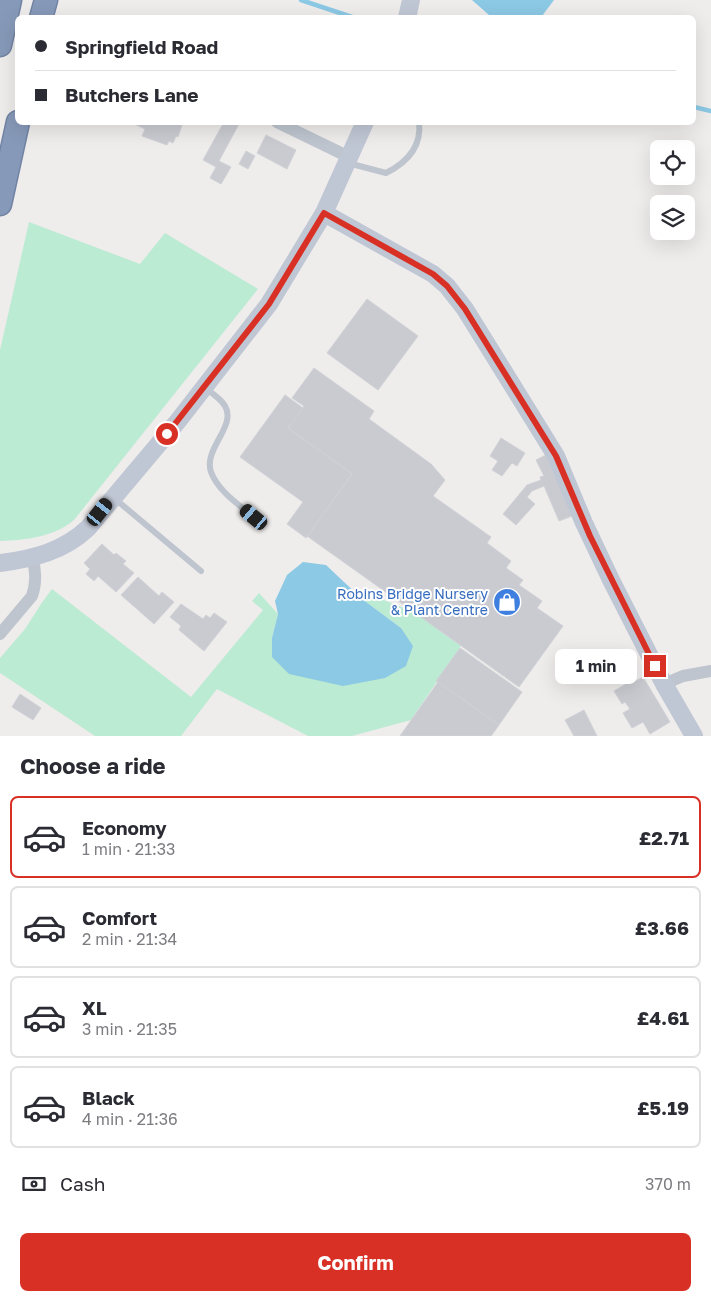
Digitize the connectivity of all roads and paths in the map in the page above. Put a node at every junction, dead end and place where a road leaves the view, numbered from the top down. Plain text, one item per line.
1 (10, 0) edge
2 (46, 0) edge
3 (411, 0) edge
4 (42, 15) edge
5 (408, 15) edge
6 (0, 42) edge
7 (12, 124) edge
8 (283, 125) edge
9 (364, 125) edge
10 (419, 125) edge
11 (348, 160) junction
12 (0, 204) edge
13 (324, 213) junction
14 (204, 387) junction
15 (113, 497) junction
16 (254, 517) dead end
17 (33, 557) junction
18 (0, 562) edge
19 (201, 571) dead end
20 (0, 634) edge
21 (711, 671) edge
22 (664, 684) junction
23 (694, 736) edge

1 - 6 highway
2 - 4 highway
3 - 5 street
7 - 12 highway
8 - 11 street
9 - 11 street
10 - 11 lane
11 - 13 street
13 - 14 street
13 - 22 street
14 - 15 street
14 - 16 lane
15 - 17 street
15 - 19 lane
17 - 18 street
17 - 20 street
21 - 22 street
22 - 23 street

